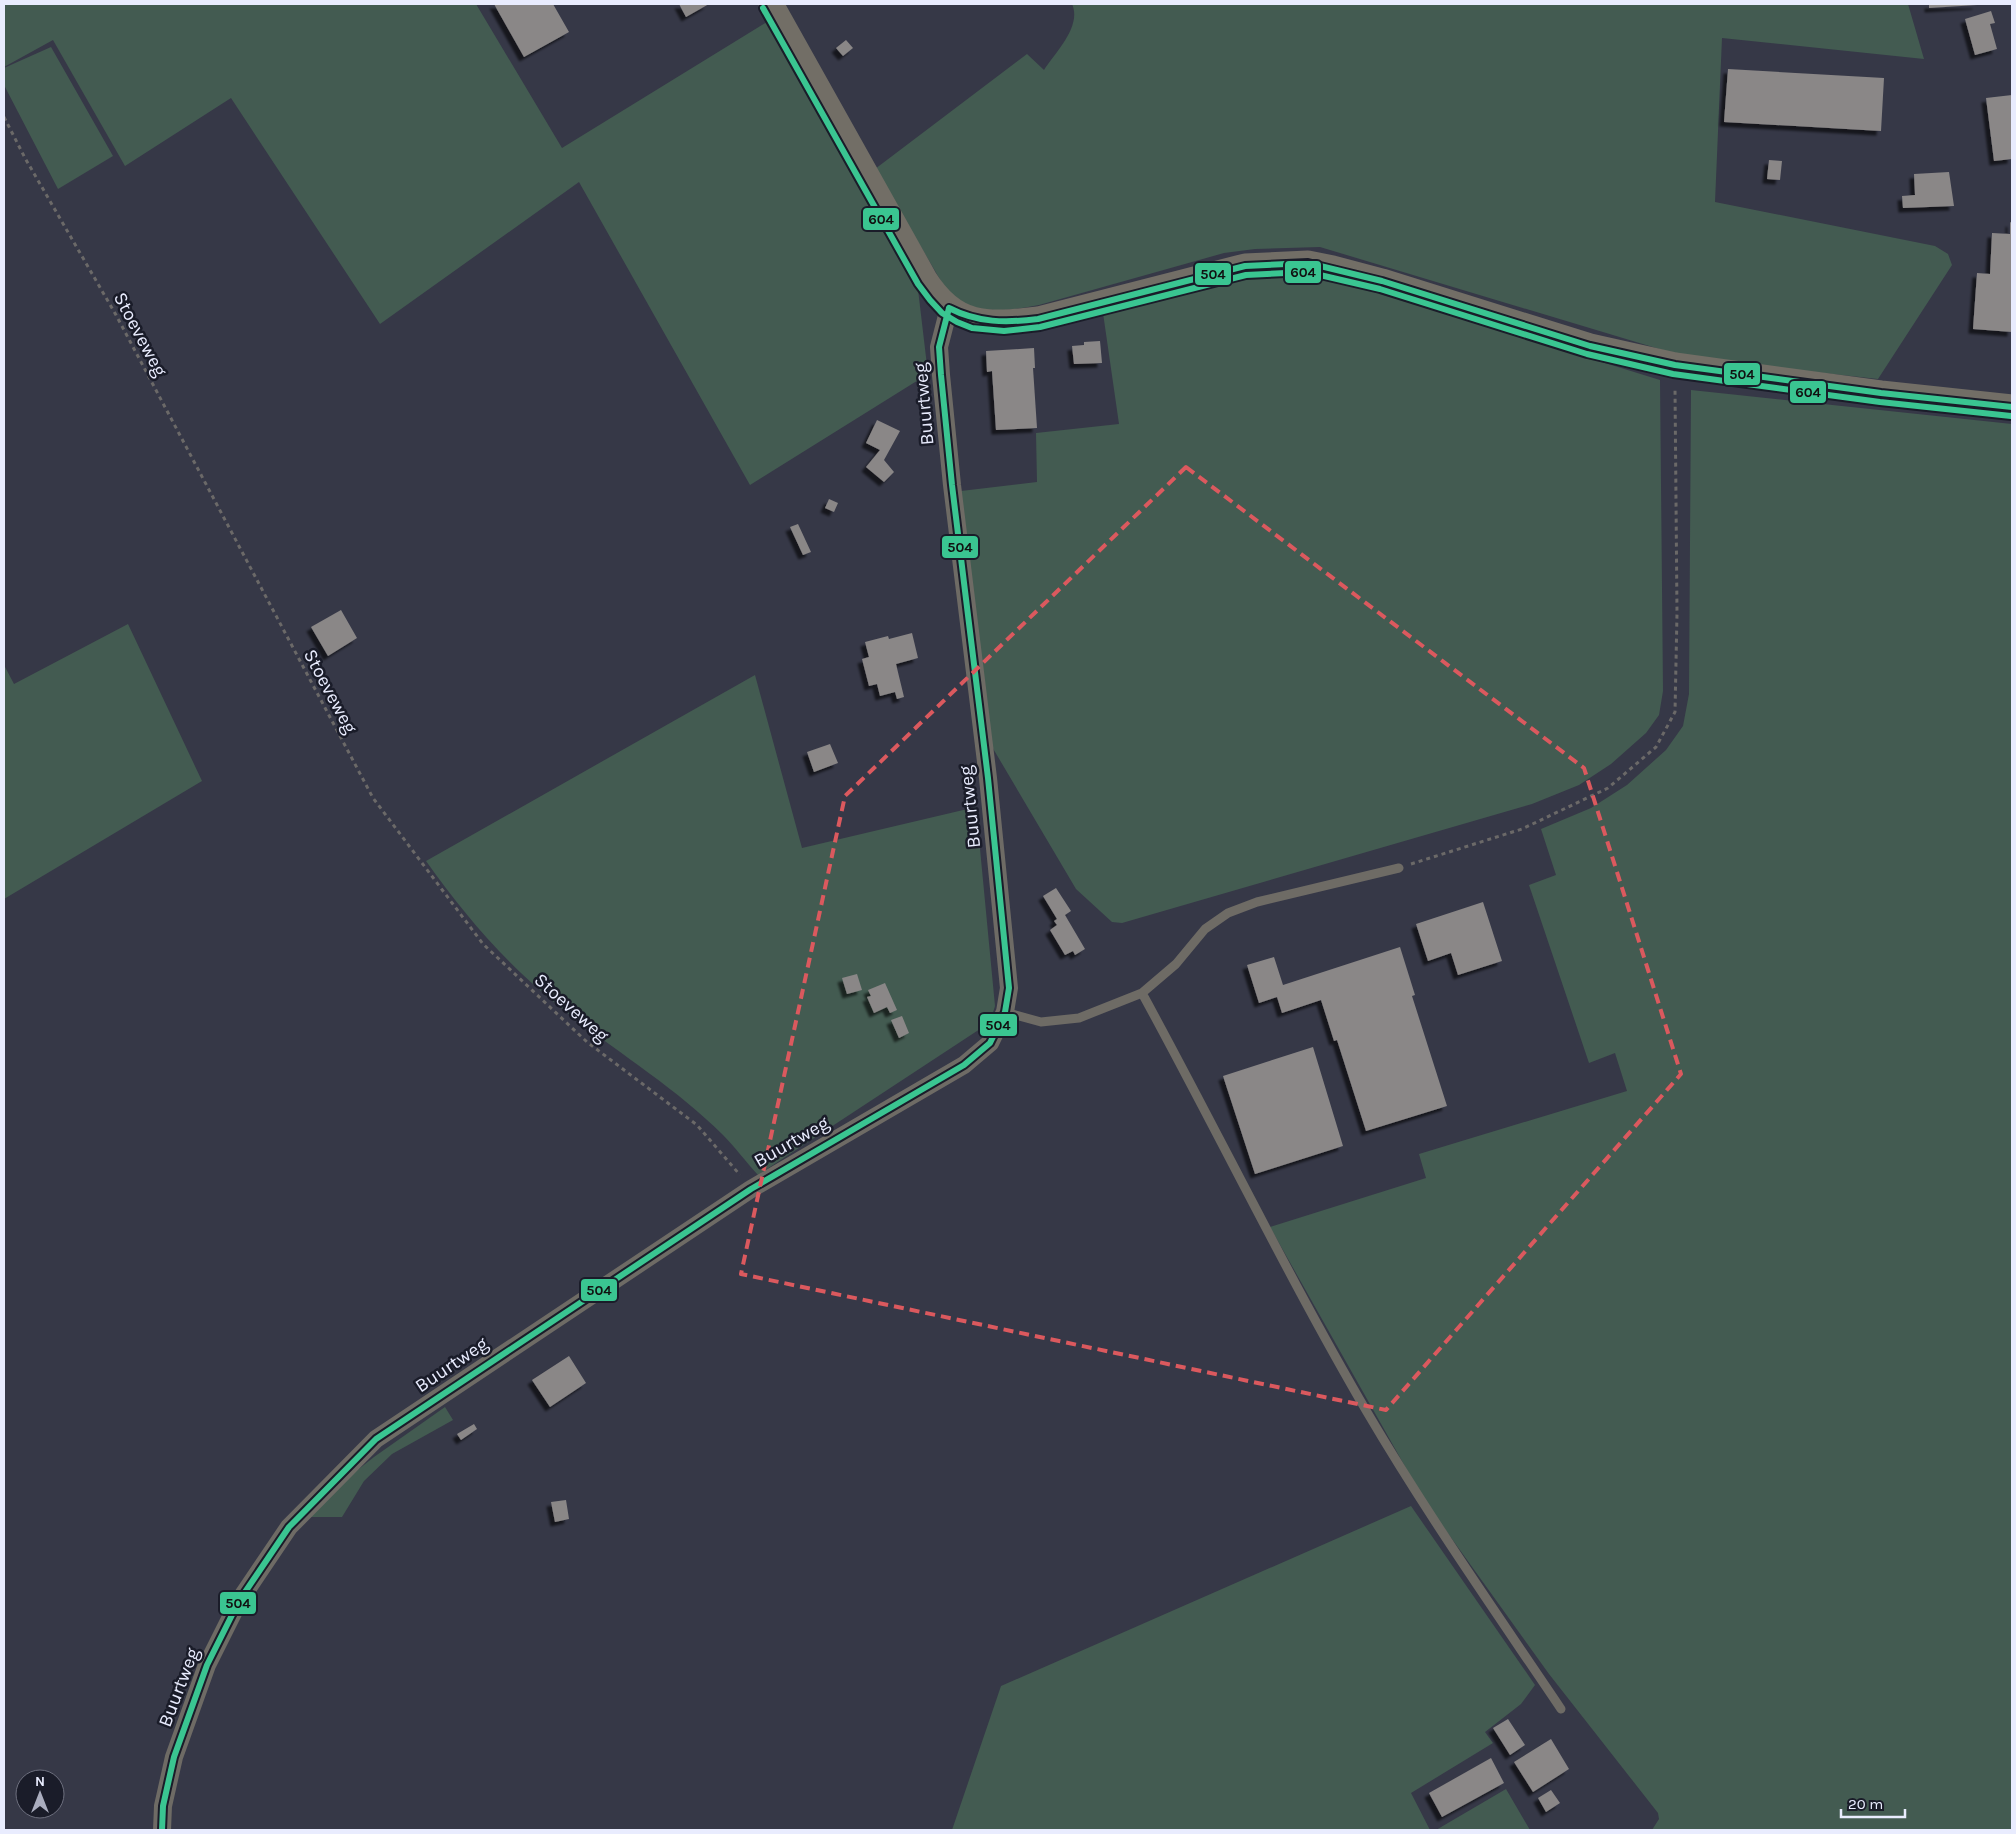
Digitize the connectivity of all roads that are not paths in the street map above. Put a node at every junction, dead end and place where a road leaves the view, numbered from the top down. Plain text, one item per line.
1 (770, 4) edge
2 (949, 308) junction
3 (2012, 407) edge
4 (1399, 868) road end
5 (1142, 992) junction
6 (1005, 1012) junction
7 (1561, 1709) dead end
8 (162, 1830) edge

1 - 2 street
2 - 3 street
2 - 6 street, Buurtweg
4 - 5 lane
5 - 6 lane
5 - 7 lane
6 - 8 street, Buurtweg

